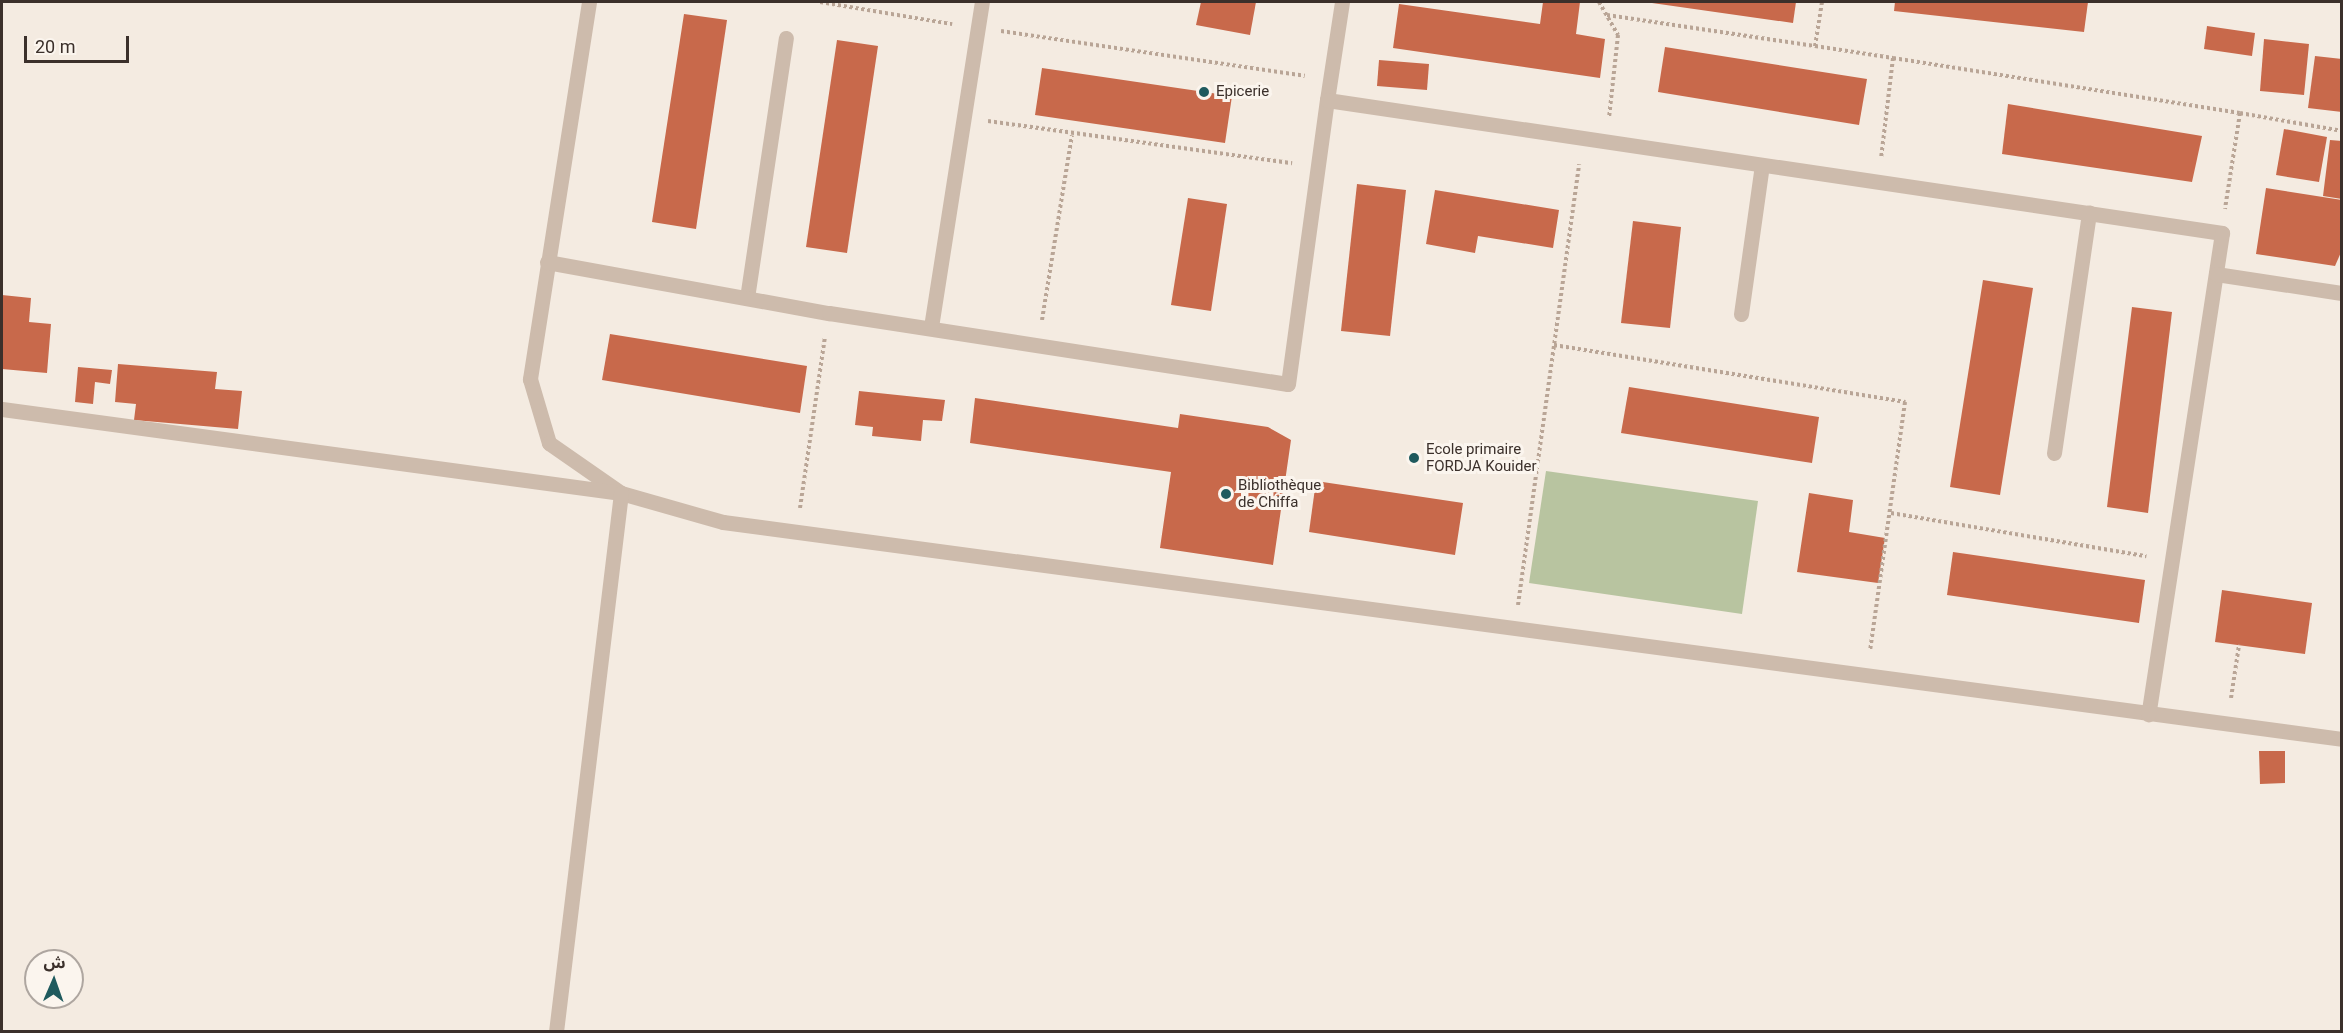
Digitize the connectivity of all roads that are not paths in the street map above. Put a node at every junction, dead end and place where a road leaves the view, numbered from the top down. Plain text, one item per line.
1 (589, 2) edge
2 (982, 2) edge
3 (1342, 2) edge
4 (786, 38) dead end
5 (1327, 100) junction
6 (1761, 165) junction
7 (2089, 213) junction
8 (547, 262) junction
9 (2216, 274) junction
10 (2342, 293) edge
11 (747, 298) junction
12 (1741, 314) dead end
13 (931, 327) junction
14 (2, 409) edge
15 (2054, 453) dead end
16 (621, 492) junction
17 (2148, 714) junction
18 (2342, 739) edge
19 (556, 1032) edge

1 - 8 street
2 - 13 street
3 - 5 street
4 - 11 street
5 - 6 street
5 - 13 street
6 - 7 street
6 - 12 street
7 - 9 street
7 - 15 street
8 - 11 street
8 - 16 street
9 - 10 street
9 - 17 street
11 - 13 street
14 - 16 street
16 - 17 street
16 - 19 street
17 - 18 street

